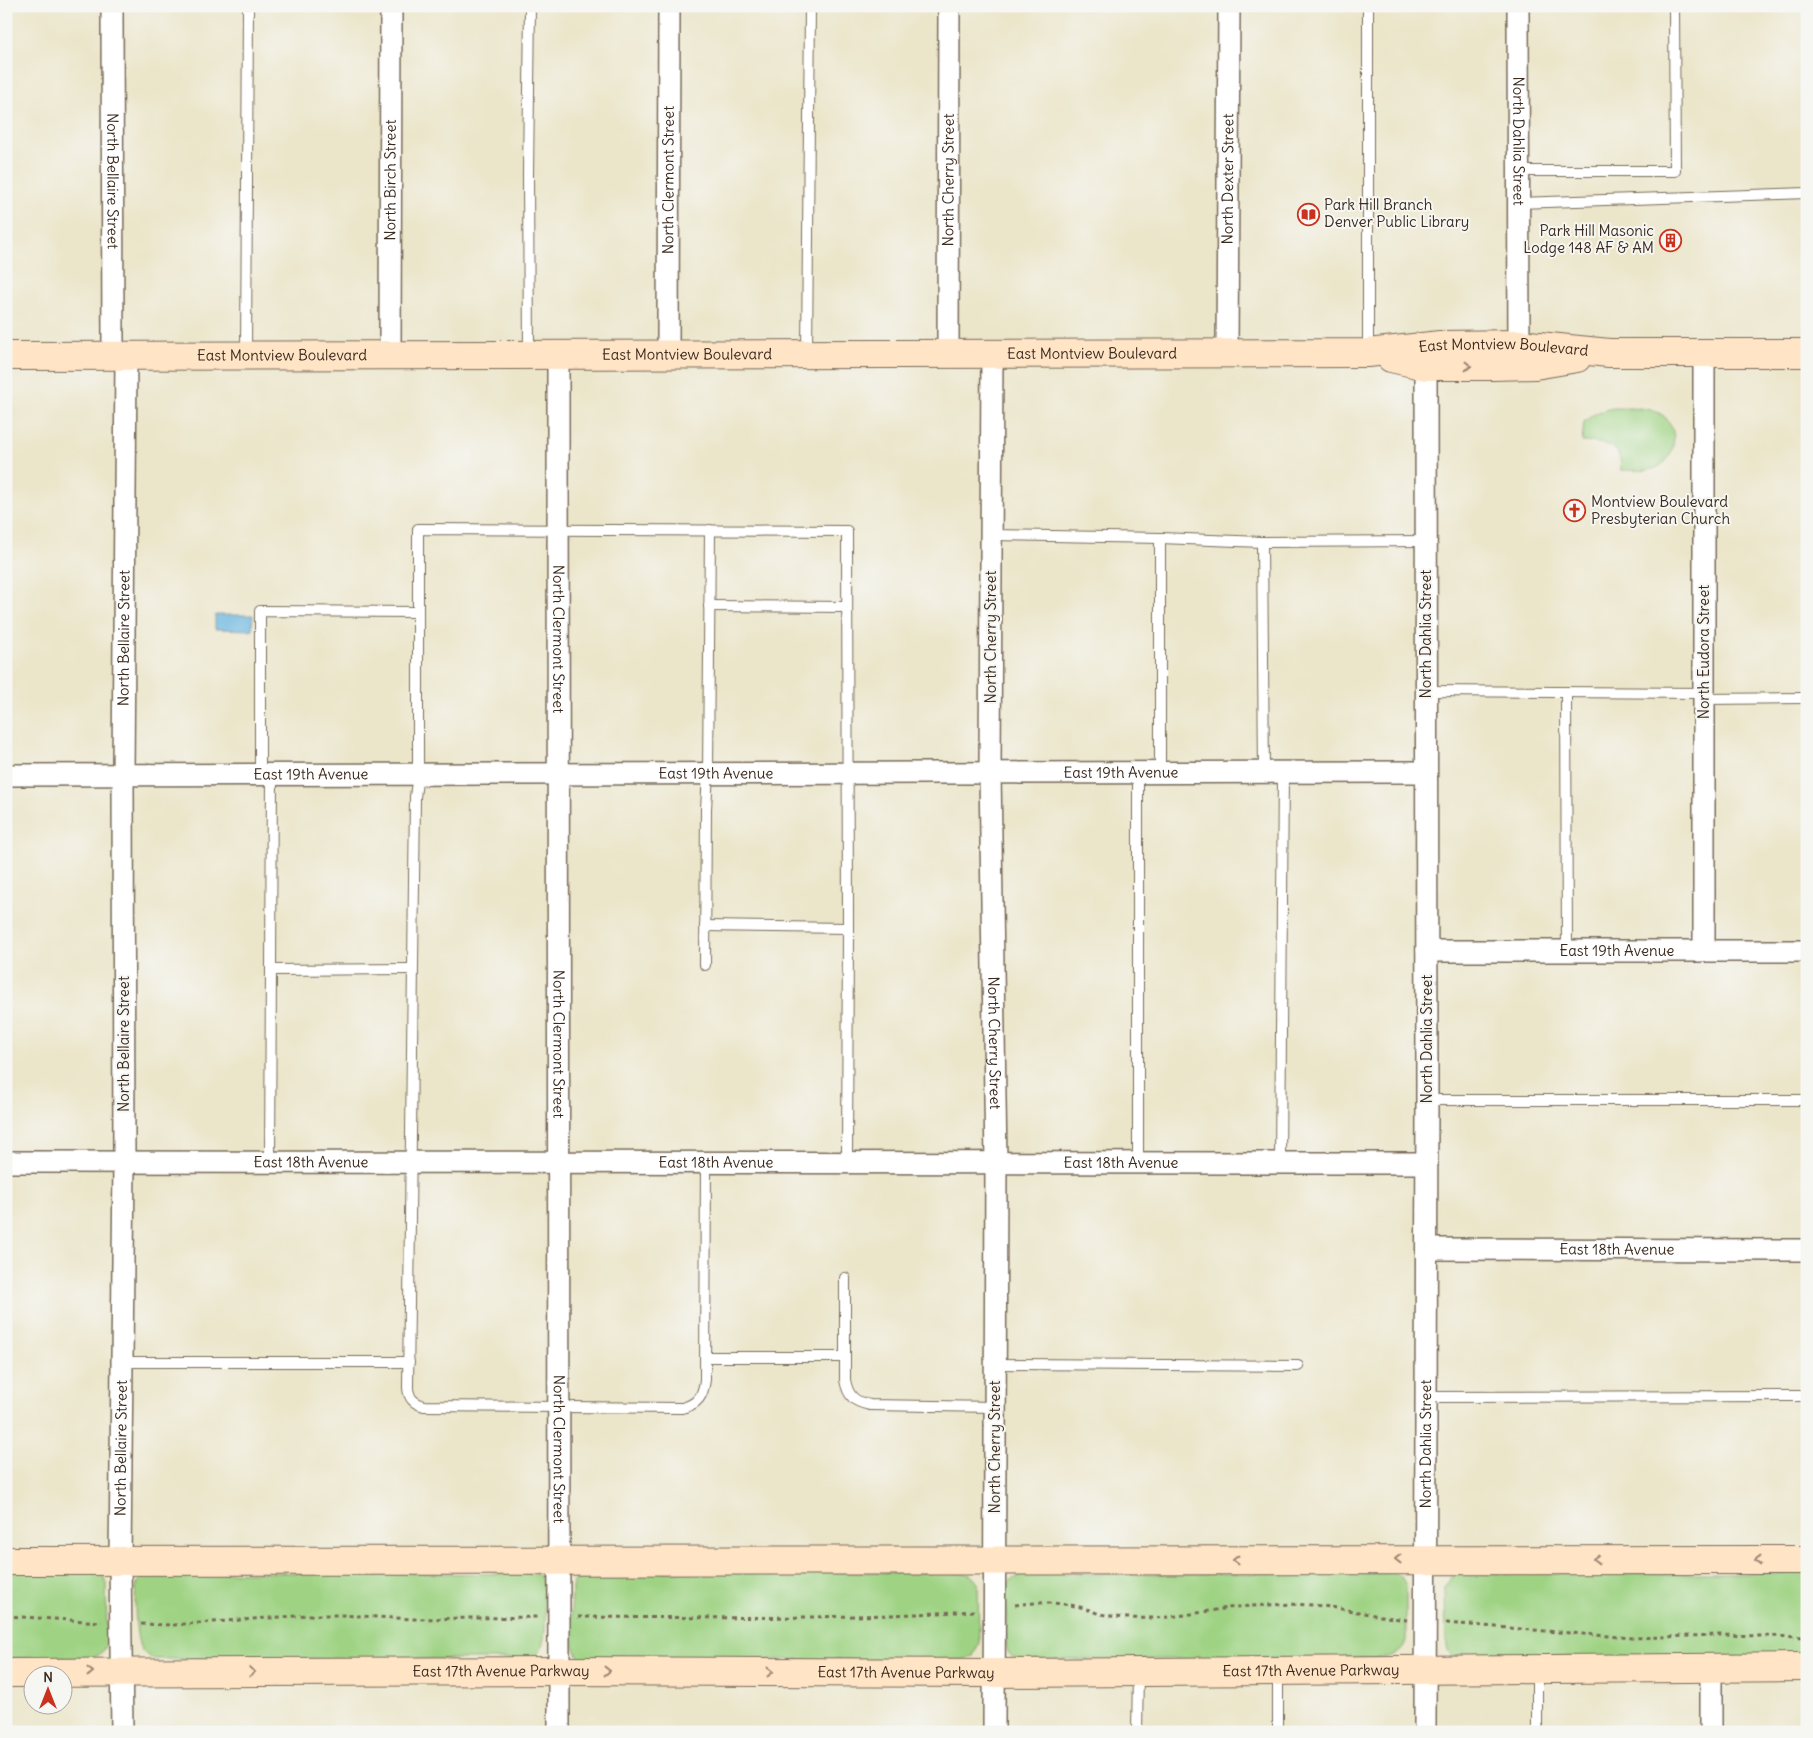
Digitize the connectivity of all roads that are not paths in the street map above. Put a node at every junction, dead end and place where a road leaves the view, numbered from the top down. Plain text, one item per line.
1 (112, 6) edge
2 (248, 6) edge
3 (391, 6) edge
4 (530, 6) edge
5 (669, 6) edge
6 (810, 6) edge
7 (949, 6) edge
8 (1229, 6) edge
9 (1368, 6) edge
10 (1518, 6) edge
11 (1674, 6) edge
12 (1518, 171) junction
13 (1807, 193) edge
14 (1518, 203) junction
15 (992, 353) junction
16 (1227, 353) junction
17 (1368, 353) junction
18 (1704, 353) junction
19 (1807, 353) edge
20 (390, 354) junction
21 (668, 354) junction
22 (808, 354) junction
23 (948, 354) junction
24 (529, 355) junction
25 (558, 355) junction
26 (1519, 355) junction
27 (6, 356) edge
28 (119, 356) junction
29 (246, 356) junction
30 (1426, 356) junction
31 (557, 529) junction
32 (710, 530) junction
33 (991, 535) junction
34 (1160, 538) junction
35 (1427, 540) junction
36 (1262, 542) junction
37 (709, 606) junction
38 (848, 607) junction
39 (418, 612) junction
40 (1426, 691) junction
41 (1566, 692) junction
42 (1704, 696) junction
43 (1807, 698) edge
44 (990, 772) junction
45 (1426, 772) junction
46 (559, 773) junction
47 (708, 773) junction
48 (848, 773) junction
49 (1138, 773) junction
50 (1160, 773) junction
51 (1273, 773) junction
52 (418, 774) junction
53 (6, 775) edge
54 (124, 775) junction
55 (266, 775) junction
56 (705, 926) junction
57 (848, 928) junction
58 (1427, 951) junction
59 (1704, 951) junction
60 (1807, 951) edge
61 (1567, 952) junction
62 (705, 965) dead end
63 (412, 969) junction
64 (271, 970) junction
65 (1427, 1100) junction
66 (1807, 1100) edge
67 (6, 1162) edge
68 (124, 1162) junction
69 (270, 1162) junction
70 (411, 1162) junction
71 (558, 1162) junction
72 (706, 1162) junction
73 (847, 1162) junction
74 (996, 1162) junction
75 (1138, 1162) junction
76 (1280, 1162) junction
77 (1427, 1162) junction
78 (1427, 1249) junction
79 (1807, 1250) edge
80 (846, 1278) dead end
81 (706, 1357) junction
82 (845, 1357) junction
83 (122, 1362) junction
84 (409, 1362) junction
85 (995, 1364) junction
86 (1298, 1366) dead end
87 (1807, 1396) edge
88 (1426, 1397) junction
89 (560, 1407) junction
90 (995, 1407) junction
91 (1426, 1559) junction
92 (560, 1560) junction
93 (1807, 1560) edge
94 (6, 1561) edge
95 (120, 1561) junction
96 (995, 1561) junction
97 (1711, 1667) junction
98 (1807, 1667) edge
99 (1537, 1669) junction
100 (1425, 1670) junction
101 (559, 1671) junction
102 (1278, 1671) junction
103 (122, 1672) junction
104 (1138, 1672) junction
105 (6, 1673) edge
106 (994, 1673) junction
107 (122, 1732) edge
108 (559, 1732) edge
109 (994, 1732) edge
110 (1137, 1732) edge
111 (1278, 1732) edge
112 (1425, 1732) edge
113 (1537, 1732) edge
114 (1711, 1732) edge

1 - 28 street, North Bellaire Street
2 - 29 lane
3 - 20 street, North Birch Street
4 - 24 lane
5 - 21 street, North Clermont Street
6 - 22 lane
7 - 23 street, North Cherry Street
8 - 16 street, North Dexter Street
9 - 17 lane
10 - 12 street, North Dahlia Street
11 - 12 lane
12 - 14 street, North Dahlia Street
13 - 14 lane
14 - 26 street, North Dahlia Street
15 - 16 main road, East Montview Boulevard
15 - 23 main road, East Montview Boulevard
15 - 33 street, North Cherry Street
16 - 17 main road, East Montview Boulevard
17 - 30 main road, East Montview Boulevard
18 - 19 main road, East Montview Boulevard
18 - 26 main road, East Montview Boulevard
18 - 42 street, North Eudora Street
20 - 24 main road, East Montview Boulevard
20 - 29 main road, East Montview Boulevard
21 - 22 main road, East Montview Boulevard
21 - 25 main road, East Montview Boulevard
22 - 23 main road, East Montview Boulevard
24 - 25 main road, East Montview Boulevard
25 - 31 street, North Clermont Street
26 - 30 main road, East Montview Boulevard
27 - 28 main road, East Montview Boulevard
28 - 29 main road, East Montview Boulevard
28 - 54 street, North Bellaire Street
30 - 35 street, North Dahlia Street
31 - 32 lane
31 - 39 lane
31 - 46 street, North Clermont Street
32 - 37 lane
32 - 38 lane
33 - 34 lane
33 - 44 street, North Cherry Street
34 - 36 lane
34 - 50 lane
35 - 36 lane
35 - 40 street, North Dahlia Street
36 - 51 lane
37 - 38 lane
37 - 47 lane
38 - 48 lane
39 - 52 lane
39 - 55 lane
40 - 41 lane
40 - 45 street, North Dahlia Street
41 - 42 lane
41 - 61 lane
42 - 43 lane
42 - 59 street, North Eudora Street
44 - 48 street, East 19th Avenue
44 - 49 street, East 19th Avenue
44 - 74 street, North Cherry Street
45 - 51 street, East 19th Avenue
45 - 58 street, North Dahlia Street
46 - 47 street, East 19th Avenue
46 - 52 street, East 19th Avenue
46 - 71 street, North Clermont Street
47 - 48 street, East 19th Avenue
47 - 56 lane
48 - 57 lane
49 - 50 street, East 19th Avenue
49 - 75 lane
50 - 51 street, East 19th Avenue
51 - 76 lane
52 - 55 street, East 19th Avenue
52 - 63 lane
53 - 54 street, East 19th Avenue
54 - 55 street, East 19th Avenue
54 - 68 street, North Bellaire Street
55 - 64 lane
56 - 57 lane
56 - 62 lane
57 - 73 lane
58 - 61 street, East 19th Avenue
58 - 65 street, North Dahlia Street
59 - 60 street, East 19th Avenue
59 - 61 street, East 19th Avenue
63 - 64 lane
63 - 70 lane
64 - 69 lane
65 - 66 lane
65 - 77 street, North Dahlia Street
67 - 68 street, East 18th Avenue
68 - 69 street, East 18th Avenue
68 - 83 street, North Bellaire Street
69 - 70 street, East 18th Avenue
70 - 71 street, East 18th Avenue
70 - 84 lane
71 - 72 street, East 18th Avenue
71 - 89 street, North Clermont Street
72 - 73 street, East 18th Avenue
72 - 81 lane
73 - 74 street, East 18th Avenue
74 - 75 street, East 18th Avenue
74 - 85 street, North Cherry Street
75 - 76 street, East 18th Avenue
76 - 77 street, East 18th Avenue
77 - 78 street, North Dahlia Street
78 - 79 street, East 18th Avenue
78 - 88 street, North Dahlia Street
80 - 82 lane
81 - 82 lane
81 - 89 lane
82 - 90 lane
83 - 84 lane
83 - 95 street, North Bellaire Street
84 - 89 lane
85 - 86 lane
85 - 90 street, North Cherry Street
87 - 88 lane
88 - 91 street, North Dahlia Street
89 - 92 street, North Clermont Street
90 - 96 street, North Cherry Street
93 -> 91 main road
91 -> 96 main road
91 - 100 street, North Dahlia Street
92 - 95 main road
92 - 96 main road
92 - 101 street, North Clermont Street
94 - 95 main road
95 - 103 street, North Bellaire Street
96 - 106 street, North Cherry Street
97 - 98 main road, East 17th Avenue Parkway
97 - 99 main road, East 17th Avenue Parkway
97 - 114 street
99 - 100 main road, East 17th Avenue Parkway
99 - 113 lane
100 - 102 main road, East 17th Avenue Parkway
100 - 112 street, North Dahlia Street
103 -> 101 main road, East 17th Avenue Parkway
101 -> 106 main road, East 17th Avenue Parkway
101 - 108 street, North Clermont Street
102 - 104 main road, East 17th Avenue Parkway
102 - 111 lane
105 -> 103 main road, East 17th Avenue Parkway
103 - 107 street, North Bellaire Street
104 - 106 main road, East 17th Avenue Parkway
104 - 110 lane
106 - 109 street, North Cherry Street

